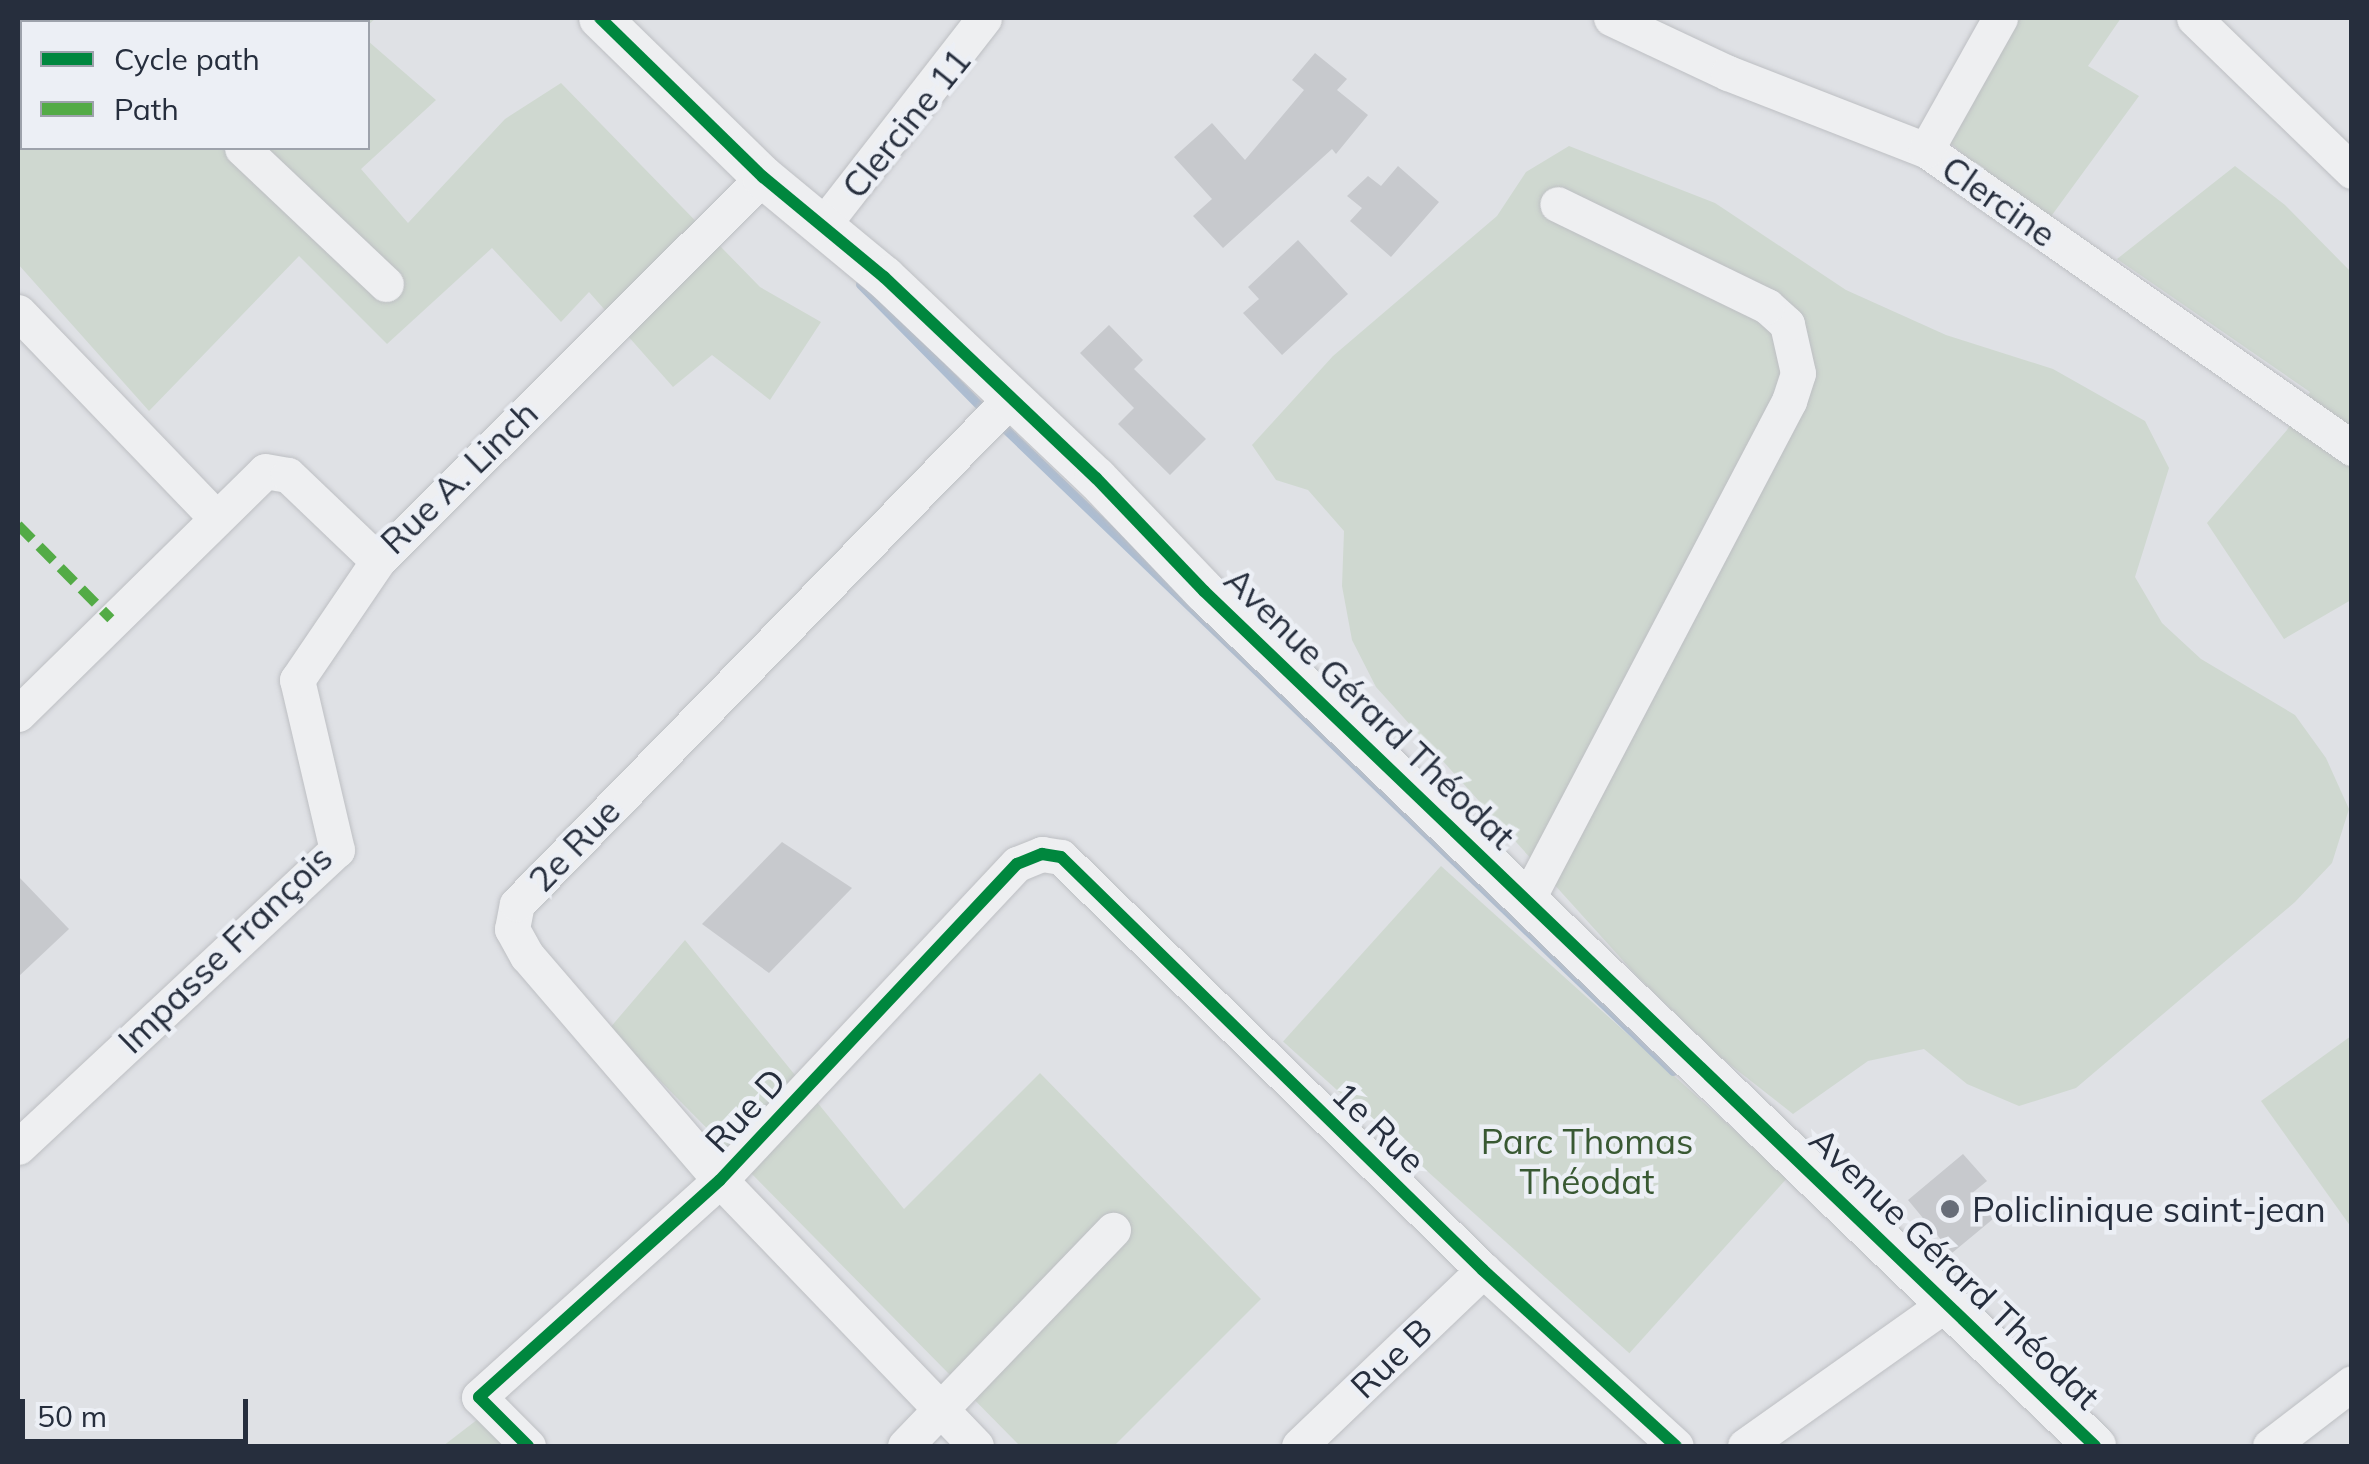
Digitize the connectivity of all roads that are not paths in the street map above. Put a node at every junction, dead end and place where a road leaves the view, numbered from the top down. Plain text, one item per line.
1 (600, 18) edge
2 (984, 18) edge
3 (1611, 18) edge
4 (2000, 18) edge
5 (2194, 18) edge
6 (244, 150) edge
7 (1926, 150) junction
8 (2352, 171) edge
9 (758, 182) junction
10 (1557, 204) dead end
11 (823, 225) junction
12 (386, 284) dead end
13 (18, 312) edge
14 (1010, 399) junction
15 (2352, 448) edge
16 (214, 516) junction
17 (378, 561) junction
18 (18, 714) edge
19 (1042, 854) joint
20 (1528, 900) junction
21 (18, 1147) edge
22 (720, 1180) junction
23 (1114, 1230) dead end
24 (1483, 1270) junction
25 (1950, 1301) junction
26 (2352, 1382) edge
27 (939, 1408) junction
28 (528, 1446) edge
29 (906, 1446) edge
30 (976, 1446) edge
31 (1298, 1446) edge
32 (1676, 1446) edge
33 (1745, 1446) edge
34 (2096, 1446) edge
35 (2270, 1446) edge

1 - 9 street, Avenue Gérard Théodat
2 - 11 street, Clercine 11
3 - 7 street, Clercine
4 - 7 street
5 - 8 street
6 - 12 street
7 - 15 street, Clercine
9 - 11 street, Avenue Gérard Théodat
9 - 17 street, Rue A. Linch
10 - 20 street
11 - 14 street, Avenue Gérard Théodat
13 - 16 street
14 - 20 street, Avenue Gérard Théodat
14 - 22 street, 2e Rue
16 - 17 street, Rue A. Linch
16 - 18 street, Rue A. Linch
17 - 21 street, Impasse François
19 - 22 street, Rue D
19 - 24 street, 1e Rue
20 - 25 street, Avenue Gérard Théodat
22 - 27 street, 2e Rue
22 - 28 street, Rue D
23 - 27 street
24 - 31 street, Rue B
24 - 32 street, 1e Rue
25 - 33 street
25 - 34 street, Avenue Gérard Théodat
26 - 35 street
27 - 29 street
27 - 30 street, 2e Rue

